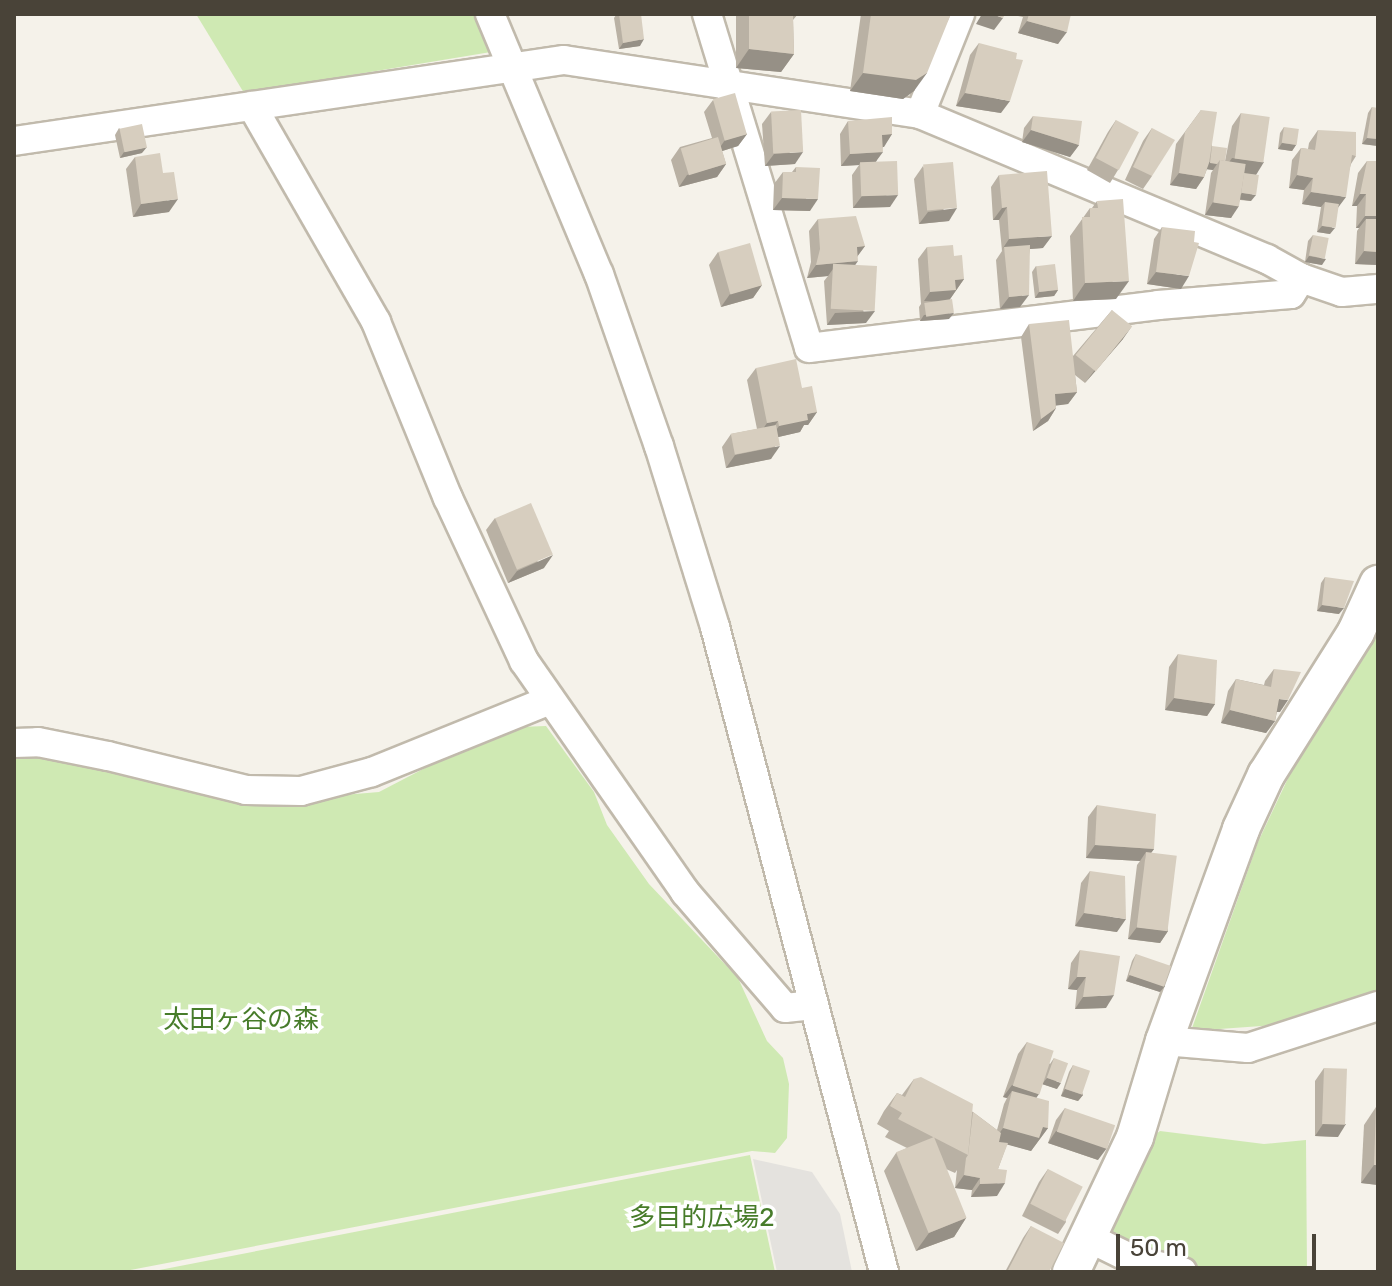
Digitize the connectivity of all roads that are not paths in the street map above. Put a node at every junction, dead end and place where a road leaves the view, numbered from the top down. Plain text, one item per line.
1 (490, 14) edge
2 (707, 14) edge
3 (960, 14) edge
4 (515, 67) junction
5 (729, 86) junction
6 (252, 106) junction
7 (920, 114) junction
8 (14, 141) edge
9 (1301, 278) junction
10 (1378, 289) edge
11 (1378, 584) edge
12 (550, 700) junction
13 (14, 743) edge
14 (814, 1005) junction
15 (1378, 1006) edge
16 (1164, 1041) junction
17 (1087, 1237) junction
18 (884, 1272) edge
19 (1071, 1272) edge
20 (1183, 1272) edge

1 - 4 street
2 - 5 street
3 - 7 street
4 - 5 street
4 - 6 street
4 - 14 street
5 - 7 street
5 - 9 street
6 - 8 street
6 - 12 street
7 - 9 street
9 - 10 street
11 - 16 street
12 - 13 street
12 - 14 street
14 - 18 street
15 - 16 street
16 - 17 street
17 - 19 street
17 - 20 street

